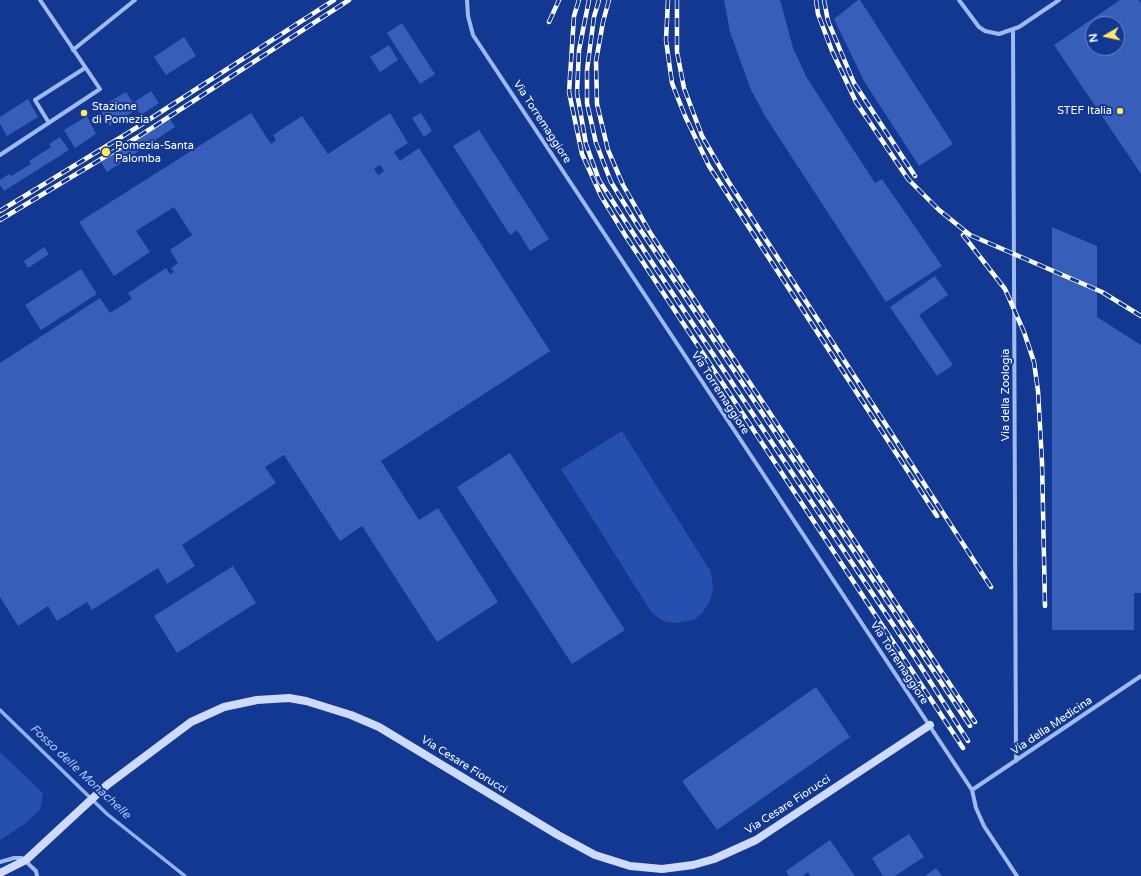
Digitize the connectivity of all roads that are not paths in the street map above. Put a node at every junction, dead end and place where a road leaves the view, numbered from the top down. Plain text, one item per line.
1 (40, 0) edge
2 (135, 0) edge
3 (467, 0) edge
4 (959, 0) edge
5 (1059, 0) edge
6 (1013, 30) junction
7 (73, 50) junction
8 (85, 68) junction
9 (49, 123) junction
10 (0, 155) edge
11 (1141, 676) edge
12 (930, 725) junction
13 (1016, 760) junction
14 (972, 790) junction
15 (26, 860) junction
16 (0, 862) edge
17 (0, 873) edge
18 (37, 876) edge
19 (1017, 876) edge

1 - 7 street
2 - 7 street
3 - 12 street, Via Torremaggiore
4 - 6 street
5 - 6 street
6 - 13 street, Via della Zoologia
7 - 8 street
8 - 9 street
8 - 9 street
9 - 10 street
11 - 13 street, Via della Medicina
12 - 14 street, Via Torremaggiore
12 - 15 street, Via Cesare Fiorucci
13 - 14 street, Via della Medicina
14 - 19 street, Via Torremaggiore
15 - 16 street
15 - 17 street, Via Cesare Fiorucci
15 - 18 street

